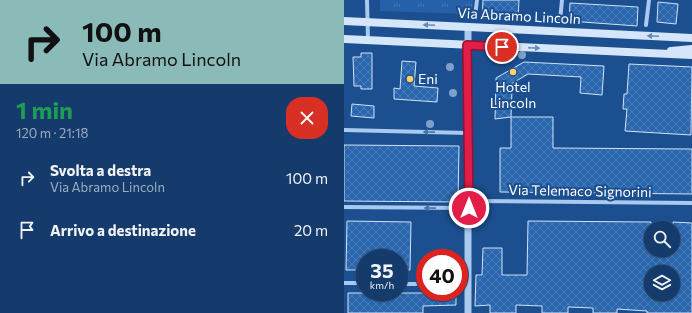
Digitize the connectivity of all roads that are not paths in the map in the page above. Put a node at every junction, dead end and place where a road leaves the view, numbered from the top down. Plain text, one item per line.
1 (367, 0) edge
2 (477, 0) edge
3 (562, 0) edge
4 (649, 0) edge
5 (475, 16) dead end
6 (344, 21) edge
7 (560, 21) dead end
8 (368, 22) junction
9 (646, 25) dead end
10 (468, 27) junction
11 (692, 38) edge
12 (344, 39) edge
13 (368, 40) junction
14 (467, 45) junction
15 (692, 49) edge
16 (663, 54) junction
17 (692, 55) edge
18 (344, 130) edge
19 (468, 133) junction
20 (692, 203) edge
21 (469, 204) junction
22 (344, 207) edge
23 (344, 283) edge
24 (356, 283) edge
25 (468, 284) edge
26 (468, 301) edge
27 (468, 313) edge

1 - 8 street
2 - 5 street
3 - 7 street
4 - 9 street
6 - 8 main road, Via Abramo Lincoln
10 -> 8 main road, Via Abramo Lincoln
8 - 13 street
11 -> 10 main road, Via Abramo Lincoln
10 - 14 street
12 - 13 main road
13 - 14 main road
14 -> 16 main road
14 - 19 street
15 - 16 main road
16 - 17 main road
19 -> 18 street
19 - 21 street
20 - 21 street, Via Telemaco Signorini
21 -> 22 street, Via Telemaco Signorini
21 - 25 street
23 - 24 street
26 - 27 street

